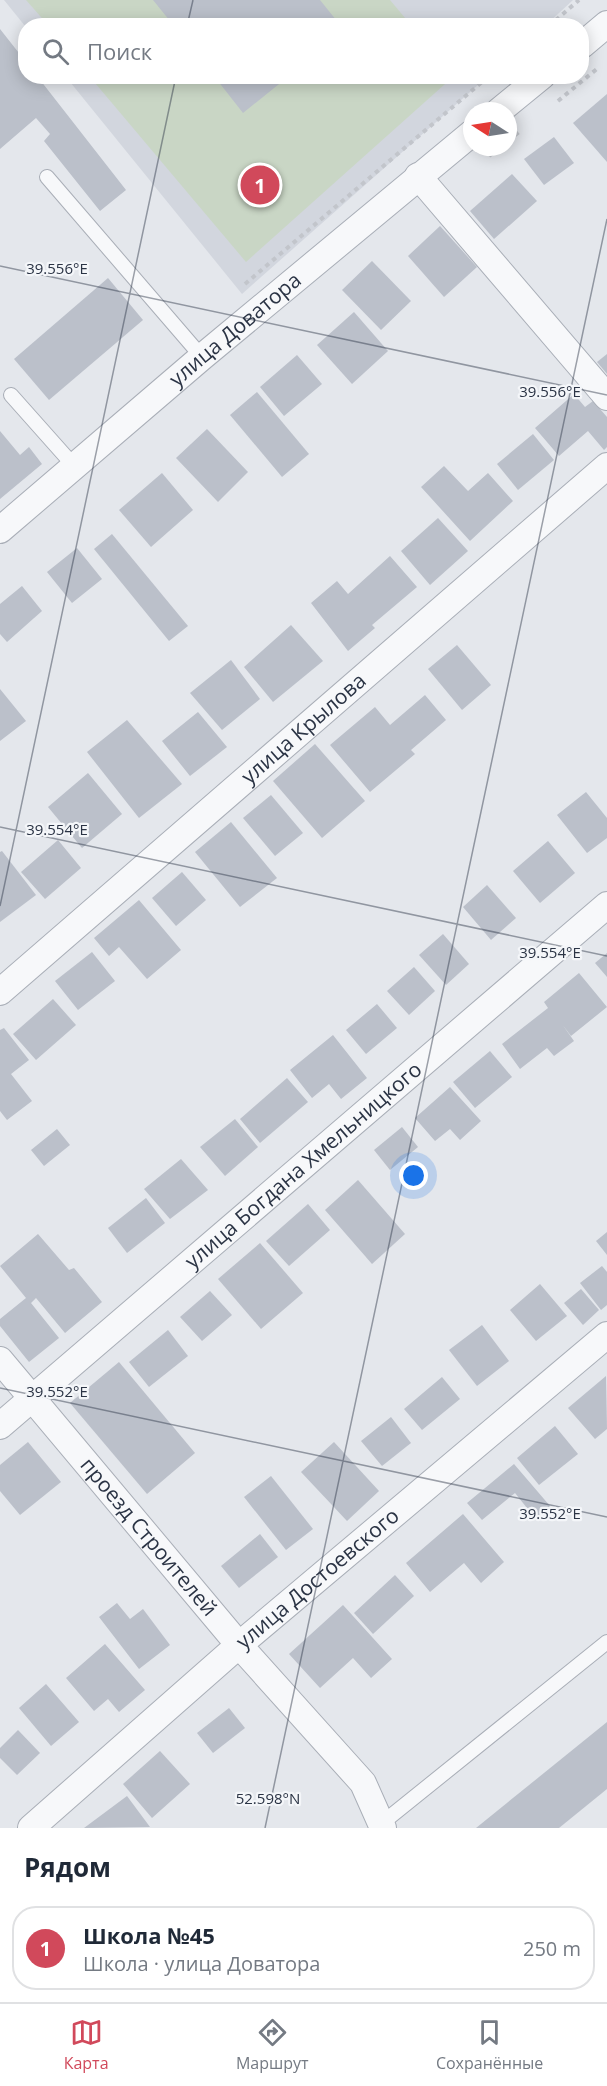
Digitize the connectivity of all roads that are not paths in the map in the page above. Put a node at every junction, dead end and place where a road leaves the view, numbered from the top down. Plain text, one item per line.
1 (607, 24) edge
2 (589, 39) edge
3 (532, 84) edge
4 (510, 102) edge
5 (463, 140) edge
6 (418, 176) junction
7 (47, 177) dead end
8 (202, 357) junction
9 (11, 395) dead end
10 (607, 397) edge
11 (607, 466) edge
12 (75, 467) junction
13 (0, 530) edge
14 (607, 905) edge
15 (0, 992) edge
16 (607, 1335) edge
17 (0, 1360) edge
18 (32, 1400) junction
19 (0, 1426) edge
20 (607, 1642) edge
21 (239, 1645) junction
22 (380, 1827) edge
23 (31, 1828) edge

1 - 2 street
3 - 4 street
5 - 6 street, улица Доватора
6 - 8 street, улица Доватора
6 - 10 street
7 - 8 lane
8 - 12 street, улица Доватора
9 - 12 lane
11 - 15 street, улица Крылова
12 - 13 street, улица Доватора
14 - 18 street, улица Богдана Хмельницкого
16 - 21 street, улица Достоевского
17 - 18 street, проезд Строителей
18 - 19 street, улица Богдана Хмельницкого
18 - 21 street, проезд Строителей
20 - 22 lane
21 - 22 street, проезд Строителей
21 - 23 street, улица Достоевского

